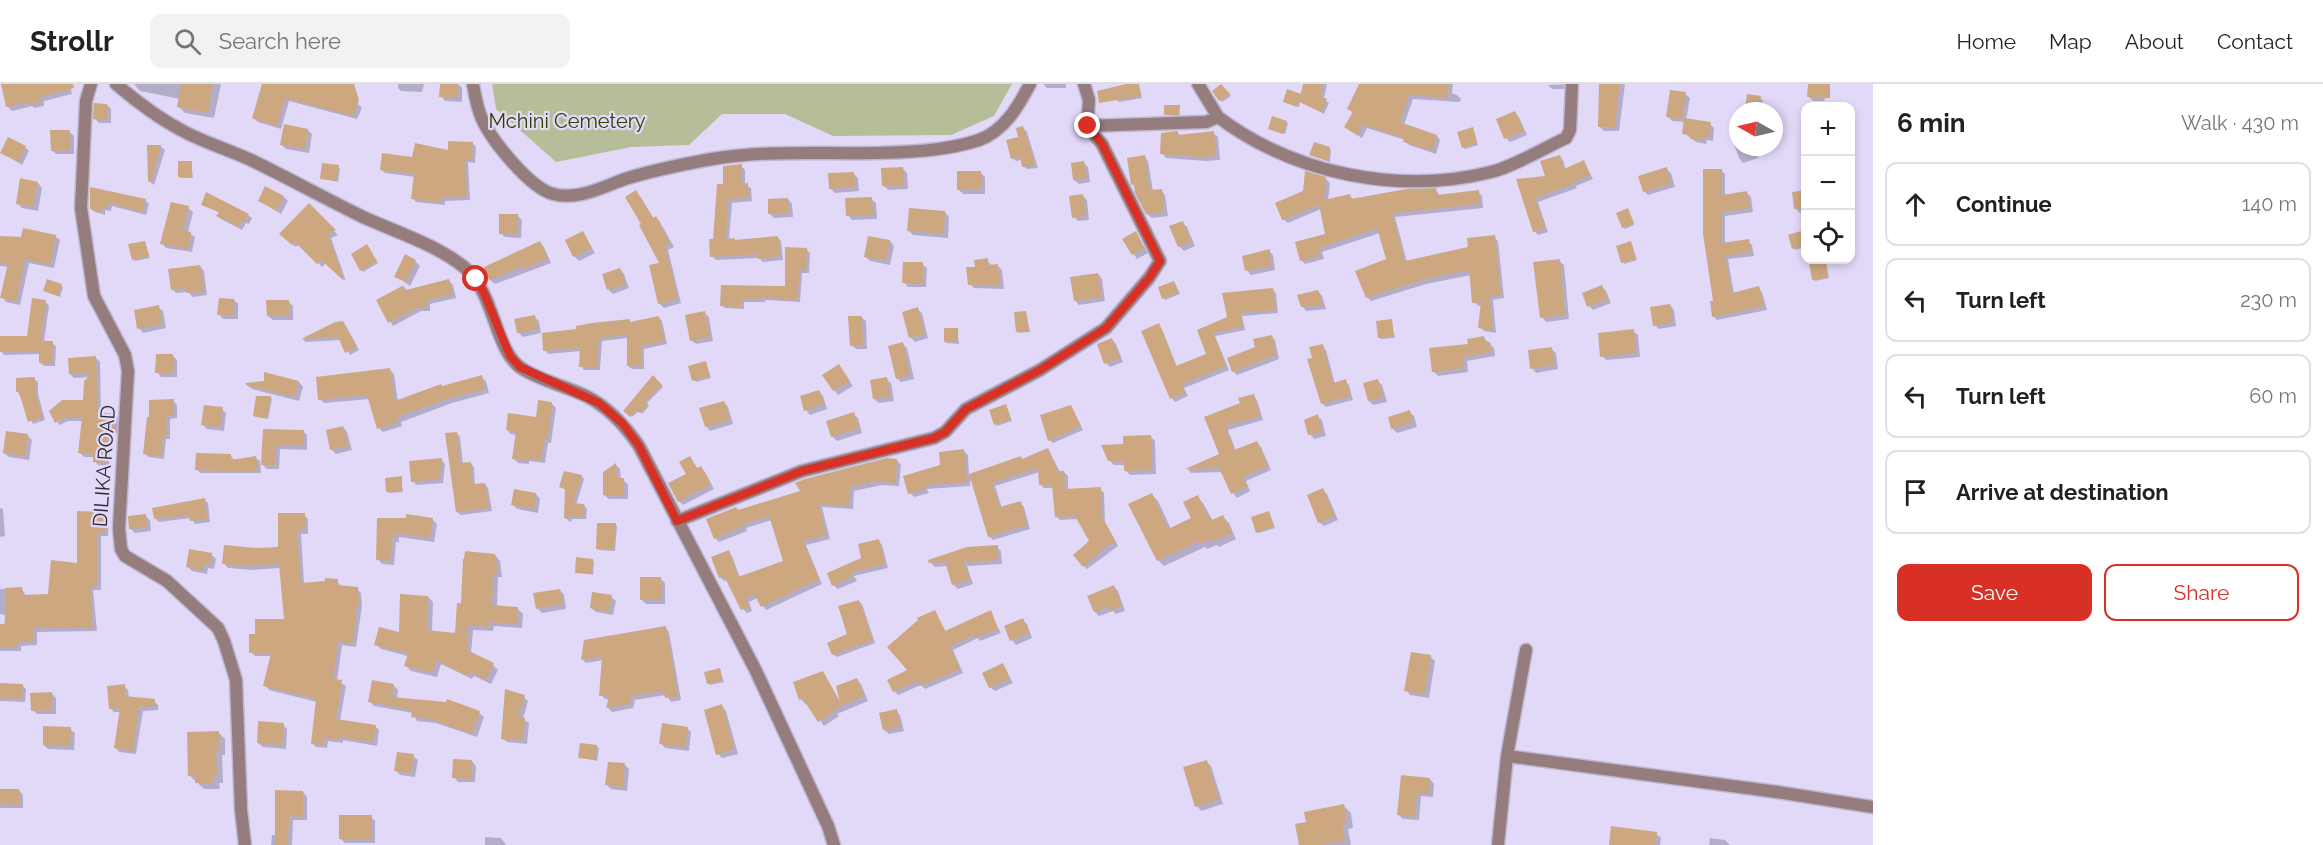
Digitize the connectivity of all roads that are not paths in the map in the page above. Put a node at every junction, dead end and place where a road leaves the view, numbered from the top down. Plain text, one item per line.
1 (91, 84) edge
2 (116, 84) edge
3 (473, 84) edge
4 (1029, 84) edge
5 (1084, 84) edge
6 (1198, 84) edge
7 (1572, 84) edge
8 (1218, 117) junction
9 (1088, 126) junction
10 (677, 521) junction
11 (1526, 650) dead end
12 (1507, 756) junction
13 (1873, 807) edge
14 (245, 845) edge
15 (834, 845) edge
16 (1498, 845) edge

1 - 14 street, DILIKA ROAD
2 - 10 street
3 - 4 street
5 - 9 street
6 - 8 street
7 - 8 street
8 - 9 street
9 - 10 street
10 - 15 street
11 - 12 street
12 - 13 street
12 - 16 street

